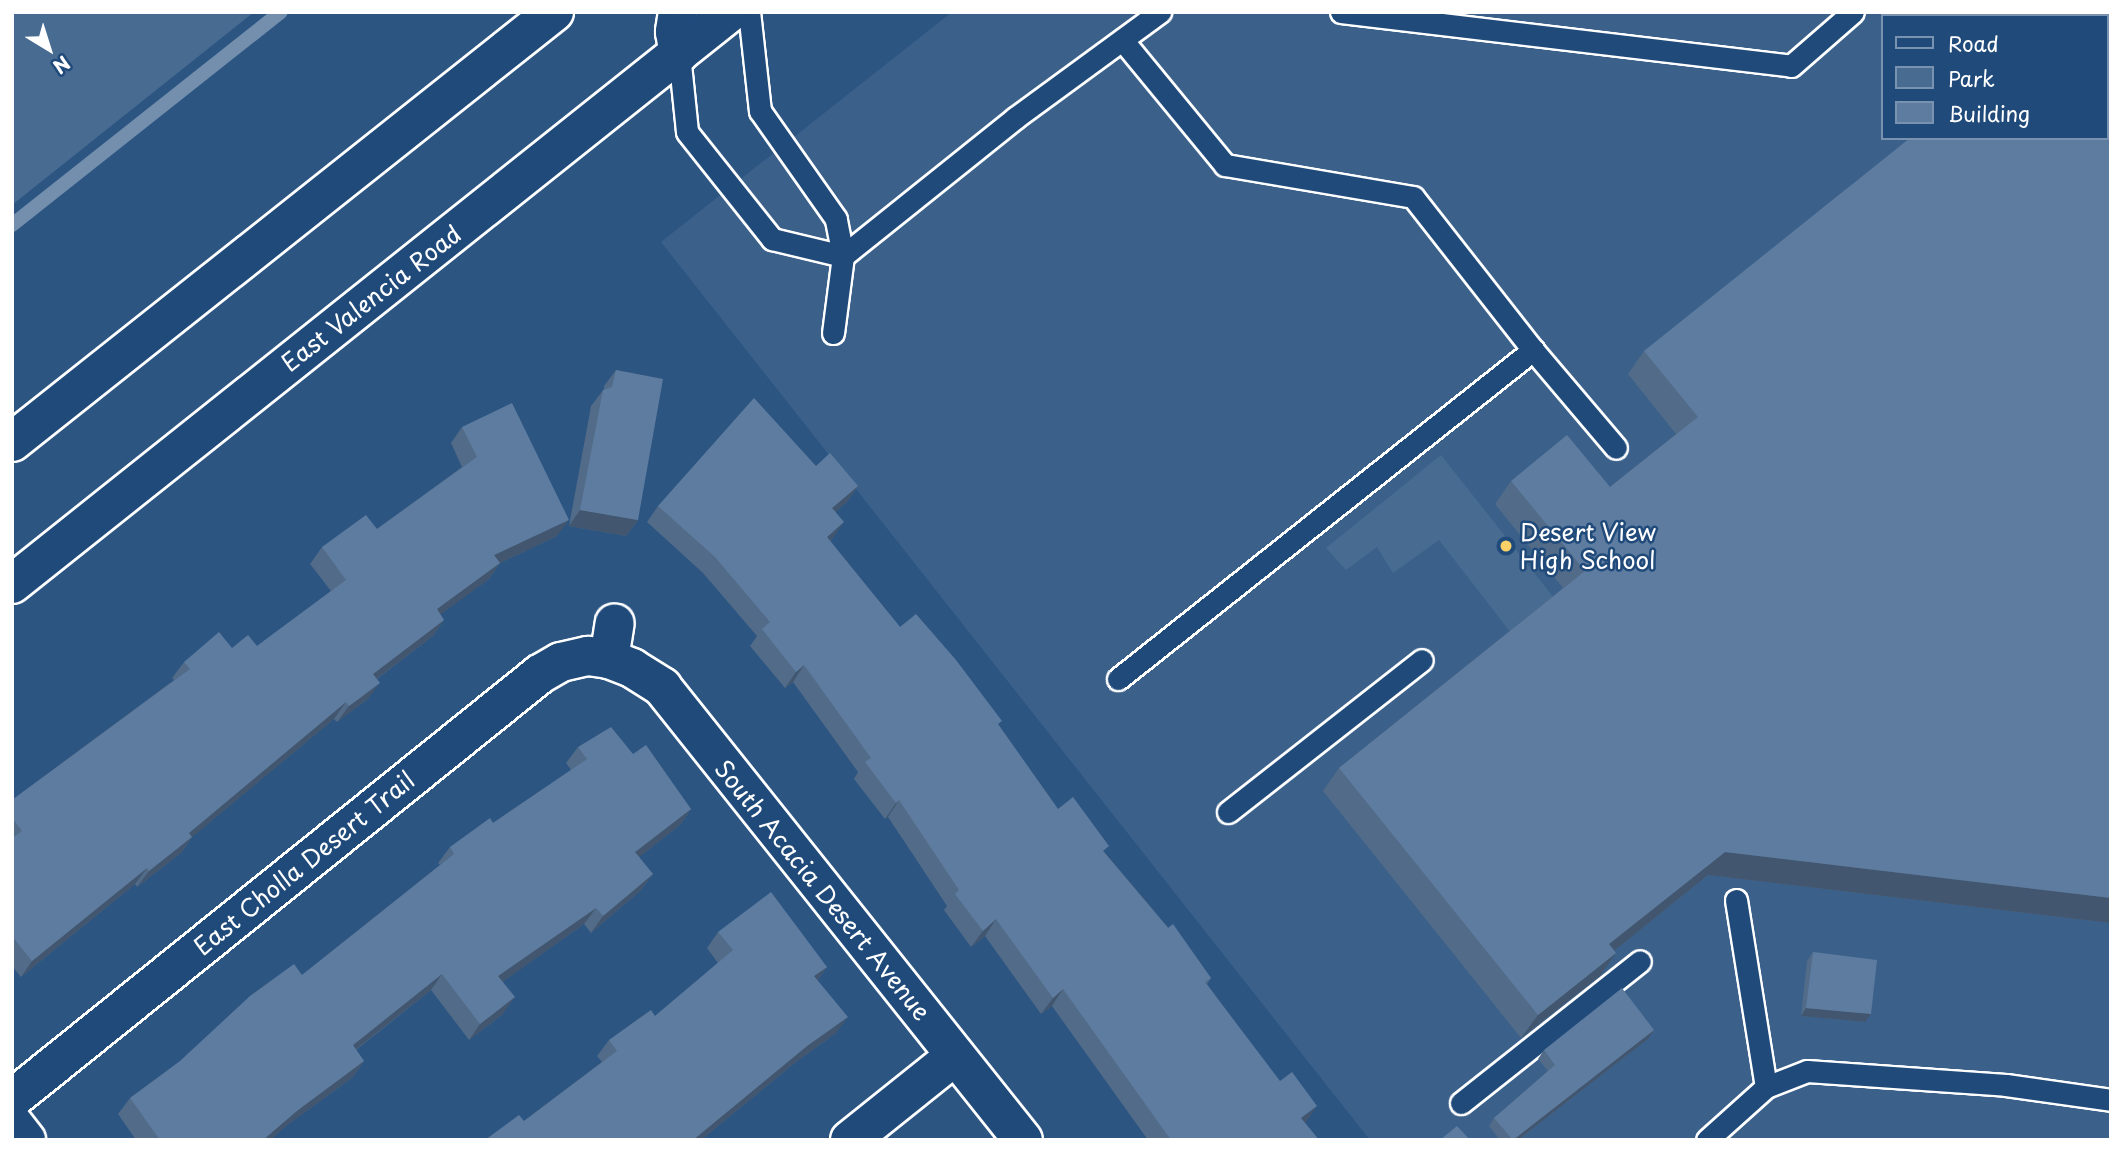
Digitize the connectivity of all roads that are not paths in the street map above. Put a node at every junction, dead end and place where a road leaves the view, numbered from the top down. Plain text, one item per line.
1 (554, 12) edge
2 (678, 12) edge
3 (730, 12) edge
4 (749, 12) edge
5 (1160, 12) edge
6 (1340, 12) edge
7 (1853, 12) edge
8 (1123, 41) junction
9 (679, 54) junction
10 (843, 256) junction
11 (833, 333) dead end
12 (1532, 350) junction
13 (12, 442) edge
14 (1616, 448) dead end
15 (12, 584) edge
16 (612, 641) joint
17 (1422, 660) dead end
18 (1118, 679) dead end
19 (1228, 812) dead end
20 (1736, 900) dead end
21 (1640, 961) dead end
22 (955, 1056) junction
23 (1766, 1087) junction
24 (12, 1098) edge
25 (2111, 1100) edge
26 (1461, 1103) dead end
27 (12, 1122) edge
28 (26, 1140) edge
29 (850, 1140) edge
30 (1023, 1140) edge
31 (1707, 1140) edge

1 - 13 main road
2 - 9 main road
3 - 9 main road, East Valencia Road
4 - 10 lane
5 - 8 lane
6 - 7 lane
8 - 10 lane
8 - 12 lane
9 - 10 lane
9 - 15 main road, East Valencia Road
10 - 11 lane
12 - 14 lane
12 - 18 lane
16 - 22 main road, South Acacia Desert Avenue
16 - 24 main road, East Cholla Desert Trail
17 - 19 lane
20 - 23 lane
21 - 26 lane
22 - 29 main road
22 - 30 main road, South Acacia Desert Avenue
23 - 25 lane
23 - 31 lane
27 - 28 main road

